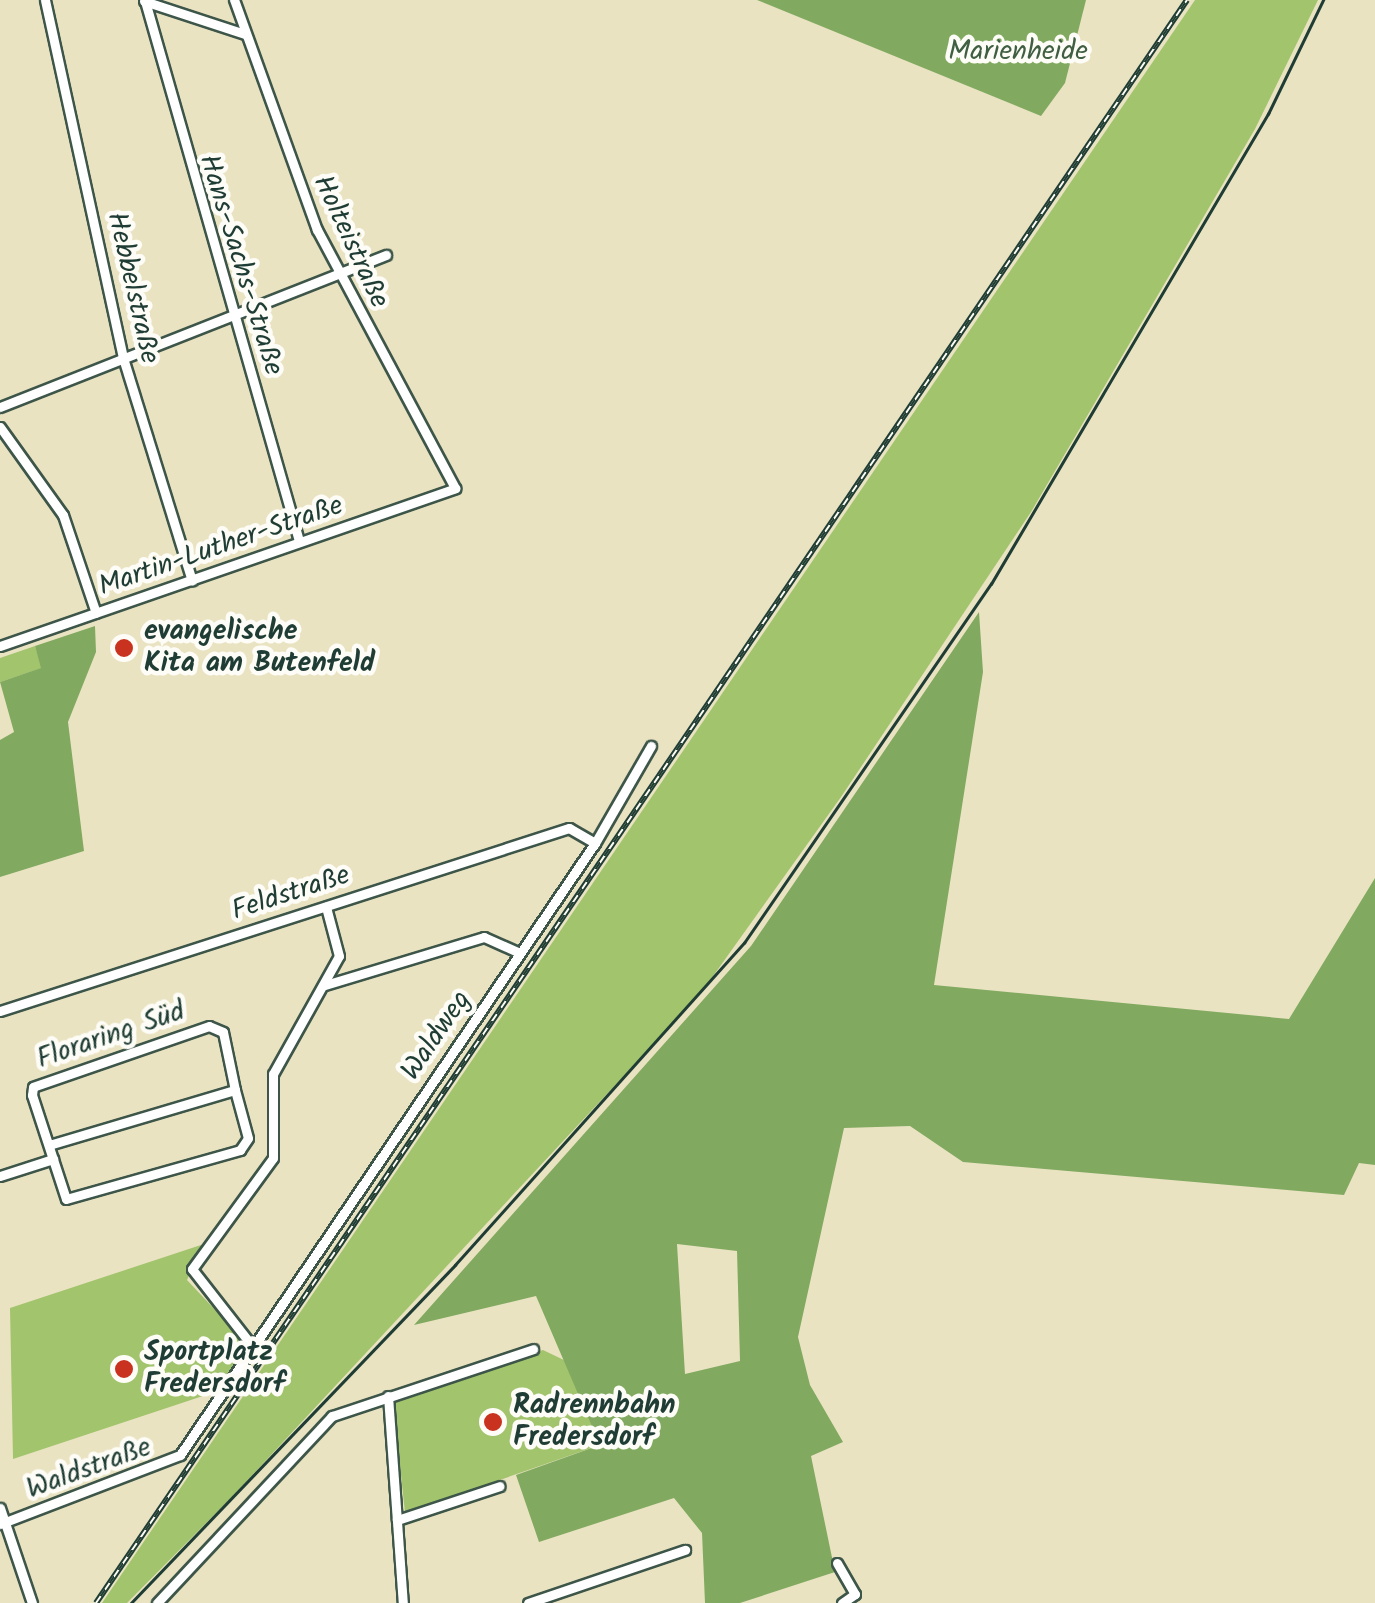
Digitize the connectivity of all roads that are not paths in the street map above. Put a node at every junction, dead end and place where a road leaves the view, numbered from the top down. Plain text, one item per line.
1 (44, 0) edge
2 (234, 0) edge
3 (144, 1) edge
4 (245, 34) junction
5 (386, 255) dead end
6 (337, 273) junction
7 (231, 316) junction
8 (123, 358) junction
9 (0, 407) edge
10 (0, 427) edge
11 (455, 488) joint
12 (299, 541) junction
13 (192, 581) junction
14 (96, 614) junction
15 (0, 646) edge
16 (651, 746) dead end
17 (595, 843) junction
18 (326, 906) junction
19 (520, 953) junction
20 (324, 985) junction
21 (0, 1011) edge
22 (237, 1087) junction
23 (49, 1145) junction
24 (53, 1159) junction
25 (0, 1176) edge
26 (253, 1348) junction
27 (533, 1348) dead end
28 (388, 1396) junction
29 (500, 1486) dead end
30 (0, 1508) edge
31 (398, 1520) junction
32 (2, 1523) edge
33 (686, 1550) dead end
34 (837, 1563) dead end
35 (32, 1603) edge
36 (157, 1603) edge
37 (404, 1603) edge
38 (528, 1603) edge
39 (842, 1603) edge

1 - 8 street, Hebbelstraße
2 - 4 street, Holteistraße
3 - 4 street
3 - 7 street, Hans-Sachs-Straße
4 - 6 street, Holteistraße
5 - 6 street
6 - 7 street
6 - 11 street, Holteistraße
7 - 8 street
7 - 12 street, Hans-Sachs-Straße
8 - 9 street
8 - 13 street, Hebbelstraße
10 - 14 street
11 - 12 street, Martin-Luther-Straße
12 - 13 street, Martin-Luther-Straße
13 - 14 street, Martin-Luther-Straße
14 - 15 street, Martin-Luther-Straße
16 - 17 street, Waldweg
17 - 18 street, Feldstraße
17 - 19 street, Waldweg
18 - 20 street
18 - 21 street, Feldstraße
19 - 20 street
19 - 26 street, Waldweg
20 - 26 street
22 - 23 street
22 - 23 street, Floraring Süd
22 - 24 street, Floraring Süd
23 - 24 street, Floraring Süd
24 - 25 street
26 - 32 street, Waldstraße
27 - 28 street
28 - 31 street
28 - 36 street
29 - 31 street
30 - 32 street
31 - 37 street
32 - 35 street
33 - 38 street
34 - 39 street

